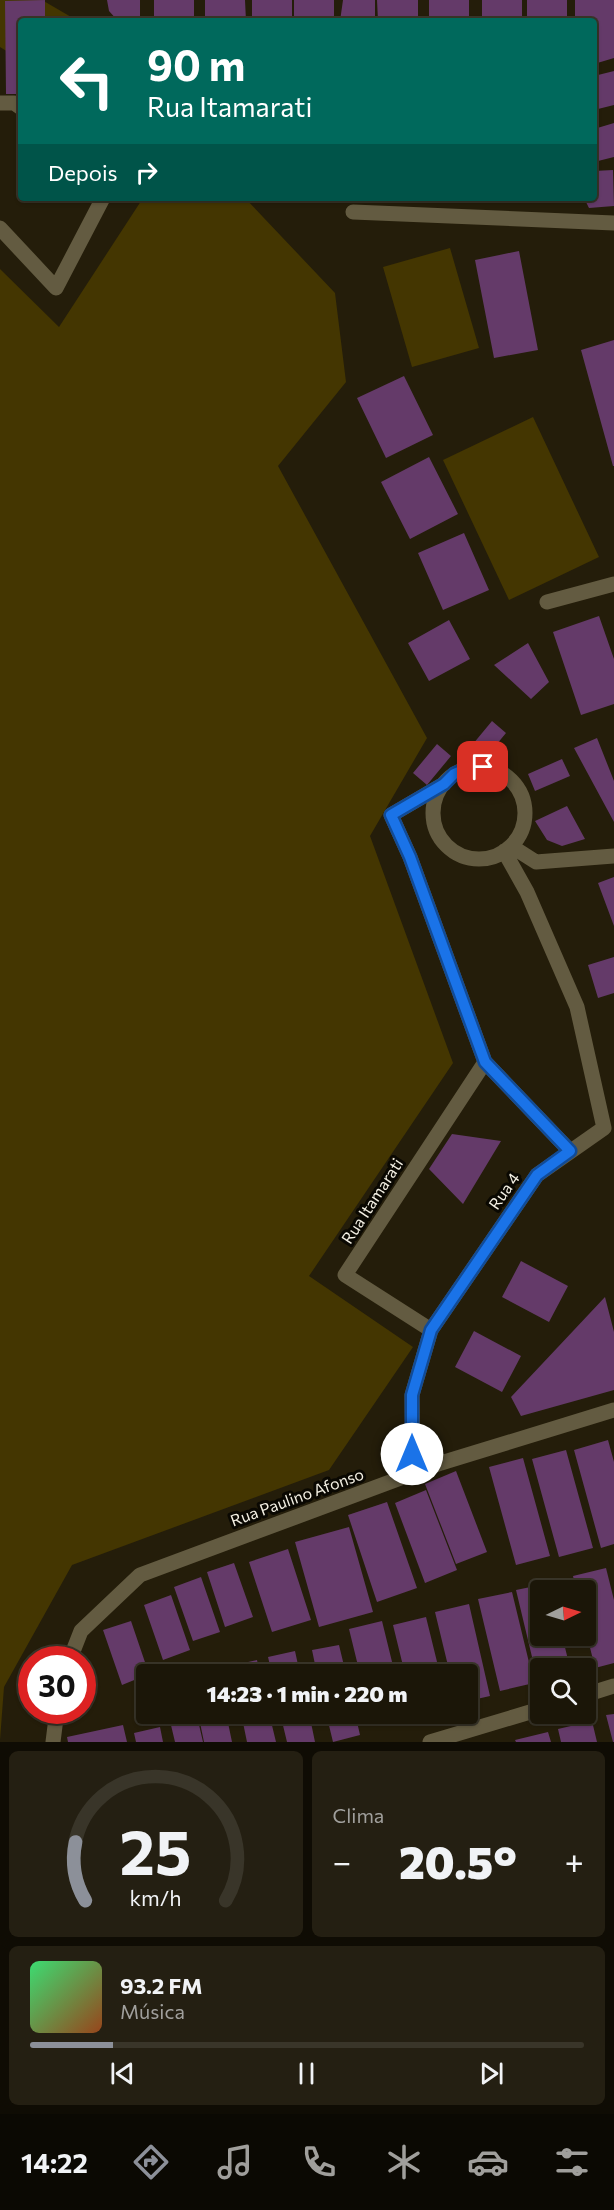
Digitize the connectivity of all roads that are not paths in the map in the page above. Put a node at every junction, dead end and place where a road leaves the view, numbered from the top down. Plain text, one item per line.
1 (0, 103) edge
2 (18, 106) edge
3 (101, 201) edge
4 (353, 212) dead end
5 (614, 223) edge
6 (0, 228) edge
7 (614, 584) edge
8 (547, 602) dead end
9 (444, 784) junction
10 (508, 849) junction
11 (614, 856) edge
12 (485, 1062) junction
13 (609, 1127) edge
14 (570, 1151) junction
15 (431, 1330) junction
16 (614, 1410) edge
17 (413, 1474) junction
18 (75, 1646) edge
19 (614, 1686) edge
20 (596, 1692) edge
21 (530, 1712) edge
22 (55, 1724) edge
23 (53, 1742) edge
24 (430, 1742) edge

1 - 2 street
3 - 6 street
4 - 5 street
7 - 8 street
9 - 10 street
9 - 10 street
9 - 12 street
10 - 11 street
10 - 13 street, Rua 4
12 - 14 street
12 - 15 street, Rua Itamarati
13 - 14 street, Rua 4
14 - 15 street, Rua 4
15 - 17 street, Rua 4
16 - 17 street, Rua Paulino Afonso
17 - 18 street, Rua Paulino Afonso
19 - 20 street
21 - 24 street
22 - 23 street

